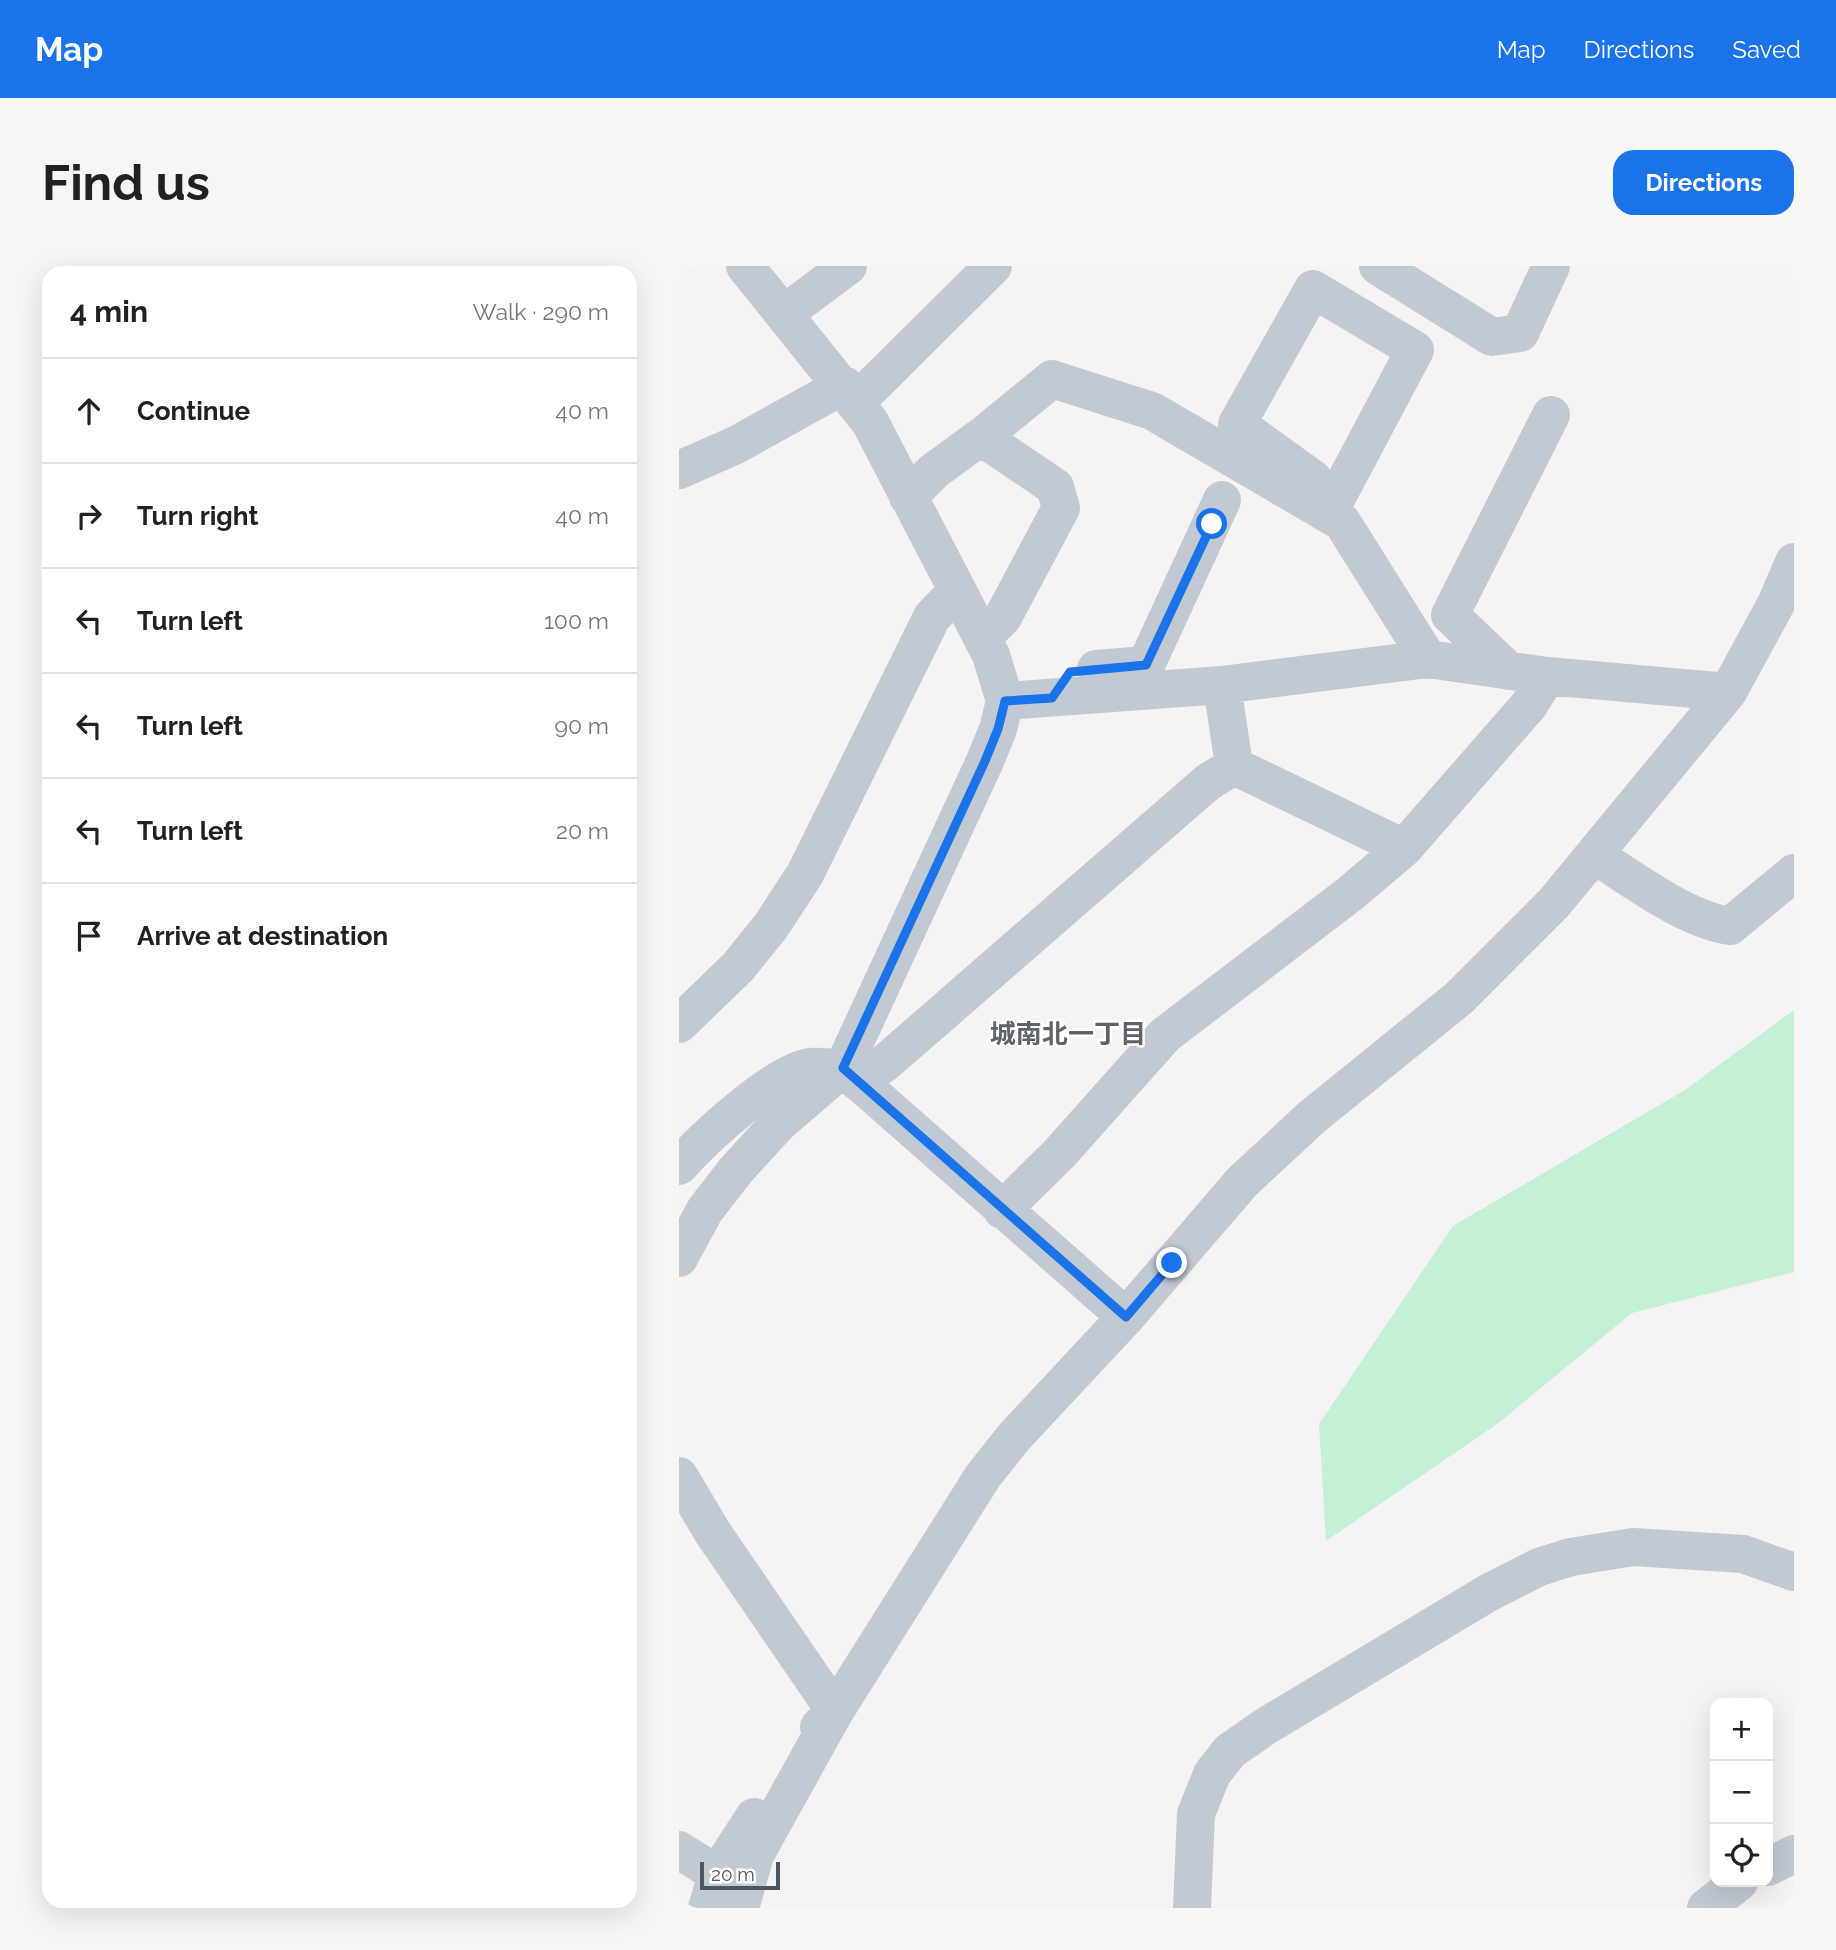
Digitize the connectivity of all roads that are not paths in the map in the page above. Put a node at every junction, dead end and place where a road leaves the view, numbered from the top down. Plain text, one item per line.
1 (745, 266) edge
2 (848, 266) edge
3 (993, 266) edge
4 (1378, 266) edge
5 (1551, 266) edge
6 (785, 313) junction
7 (850, 393) junction
8 (1551, 415) dead end
9 (981, 437) junction
10 (679, 470) edge
11 (908, 497) junction
12 (1222, 500) dead end
13 (1333, 505) junction
14 (1794, 562) edge
15 (957, 591) junction
16 (982, 638) junction
17 (1428, 659) junction
18 (1509, 671) junction
19 (1547, 676) junction
20 (1221, 685) junction
21 (1728, 692) junction
22 (1052, 698) junction
23 (1005, 701) junction
24 (1234, 766) junction
25 (1404, 848) junction
26 (1596, 856) junction
27 (1794, 873) edge
28 (679, 1024) edge
29 (850, 1075) junction
30 (679, 1166) edge
31 (1002, 1210) junction
32 (679, 1258) edge
33 (1126, 1317) junction
34 (679, 1476) edge
35 (1794, 1572) edge
36 (835, 1711) junction
37 (679, 1850) edge
38 (1794, 1854) edge
39 (1773, 1864) edge
40 (1733, 1887) edge
41 (712, 1891) edge
42 (740, 1908) edge
43 (1192, 1908) edge
44 (1706, 1908) edge

1 - 6 street
2 - 6 street
3 - 7 street
4 - 5 street
6 - 7 street
7 - 10 street
7 - 11 street
8 - 18 street
9 - 11 street
9 - 13 street
9 - 16 street
11 - 15 street
12 - 22 street
13 - 13 street
13 - 17 street
14 - 21 street
15 - 16 street
15 - 28 street
16 - 23 street
17 - 18 street
17 - 20 street
18 - 19 street
19 - 21 street
19 - 25 street
20 - 22 street
20 - 24 street
21 - 26 street
22 - 23 street
23 - 29 street
24 - 25 street
24 - 29 street
25 - 31 street
26 - 27 street
26 - 33 street
29 - 30 street
29 - 31 street
29 - 32 street
31 - 33 street
33 - 36 street
34 - 36 street
35 - 43 street
36 - 41 street
36 - 42 street
37 - 41 street
38 - 39 street
40 - 44 street

